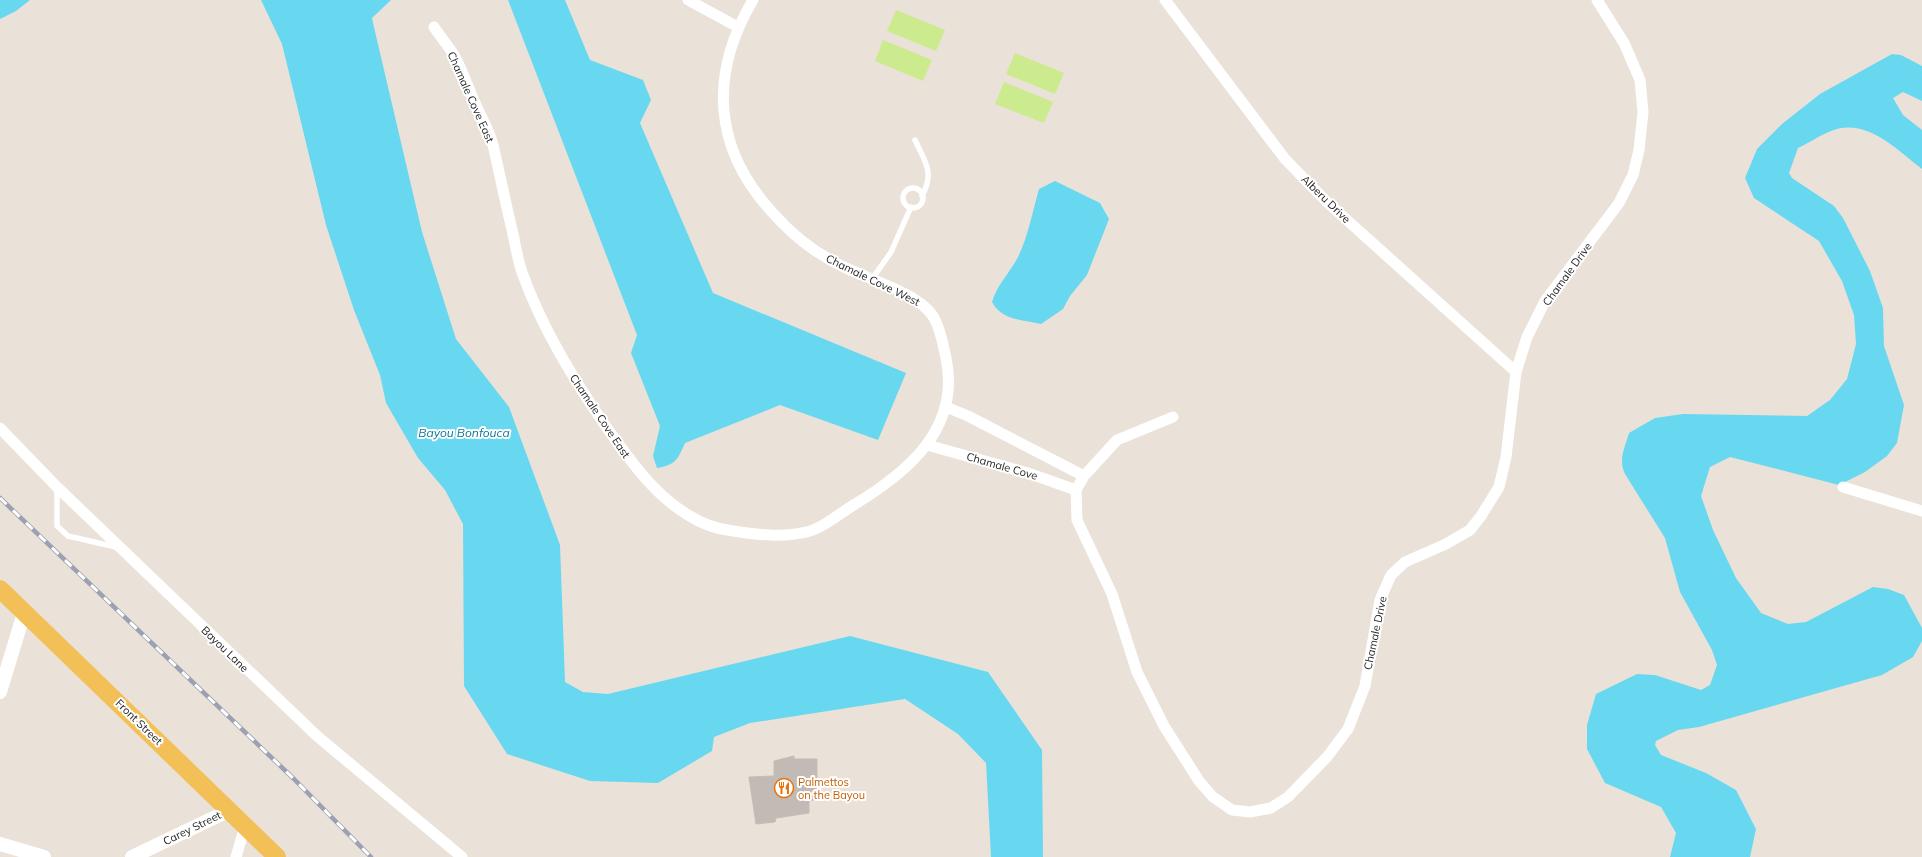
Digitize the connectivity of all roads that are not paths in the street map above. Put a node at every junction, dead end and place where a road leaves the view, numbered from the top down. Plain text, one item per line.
1 (688, 0) edge
2 (753, 0) edge
3 (1165, 0) edge
4 (1597, 0) edge
5 (434, 27) dead end
6 (738, 27) junction
7 (915, 140) dead end
8 (922, 196) junction
9 (911, 208) junction
10 (872, 280) junction
11 (1516, 372) junction
12 (946, 407) junction
13 (1173, 417) dead end
14 (938, 426) joint
15 (0, 428) edge
16 (927, 445) junction
17 (1084, 476) junction
18 (56, 487) junction
19 (1843, 487) dead end
20 (1076, 490) junction
21 (1922, 511) edge
22 (120, 548) junction
23 (0, 589) edge
24 (24, 613) junction
25 (0, 692) edge
26 (230, 810) junction
27 (245, 826) junction
28 (0, 844) edge
29 (44, 857) edge
30 (132, 857) edge
31 (236, 857) edge
32 (277, 857) edge
33 (462, 857) edge

1 - 6 street
2 - 6 street, Chamale Cove West
3 - 11 street, Alberu Drive
4 - 11 street, Chamale Drive
5 - 16 street, Chamale Cove East
6 - 10 street, Chamale Cove West
7 - 8 lane
8 - 9 lane
8 - 9 lane
9 - 10 lane
10 - 12 street, Chamale Cove West
11 - 20 street, Chamale Drive
12 - 14 street, Chamale Cove West
12 - 17 street, Chamale Cove
13 - 17 street
14 - 16 street, Chamale Cove East
15 - 18 street, Bayou Lane
16 - 20 street, Chamale Cove
17 - 20 street
18 - 22 street, Bayou Lane
18 - 22 lane
19 - 21 street
22 - 33 street, Bayou Lane
23 - 24 main road, Front Street
24 - 25 street
24 - 26 main road, Front Street
26 - 27 main road, Front Street
26 - 30 street, Carey Street
27 - 31 street
27 - 32 main road, Front Street
28 - 29 street

